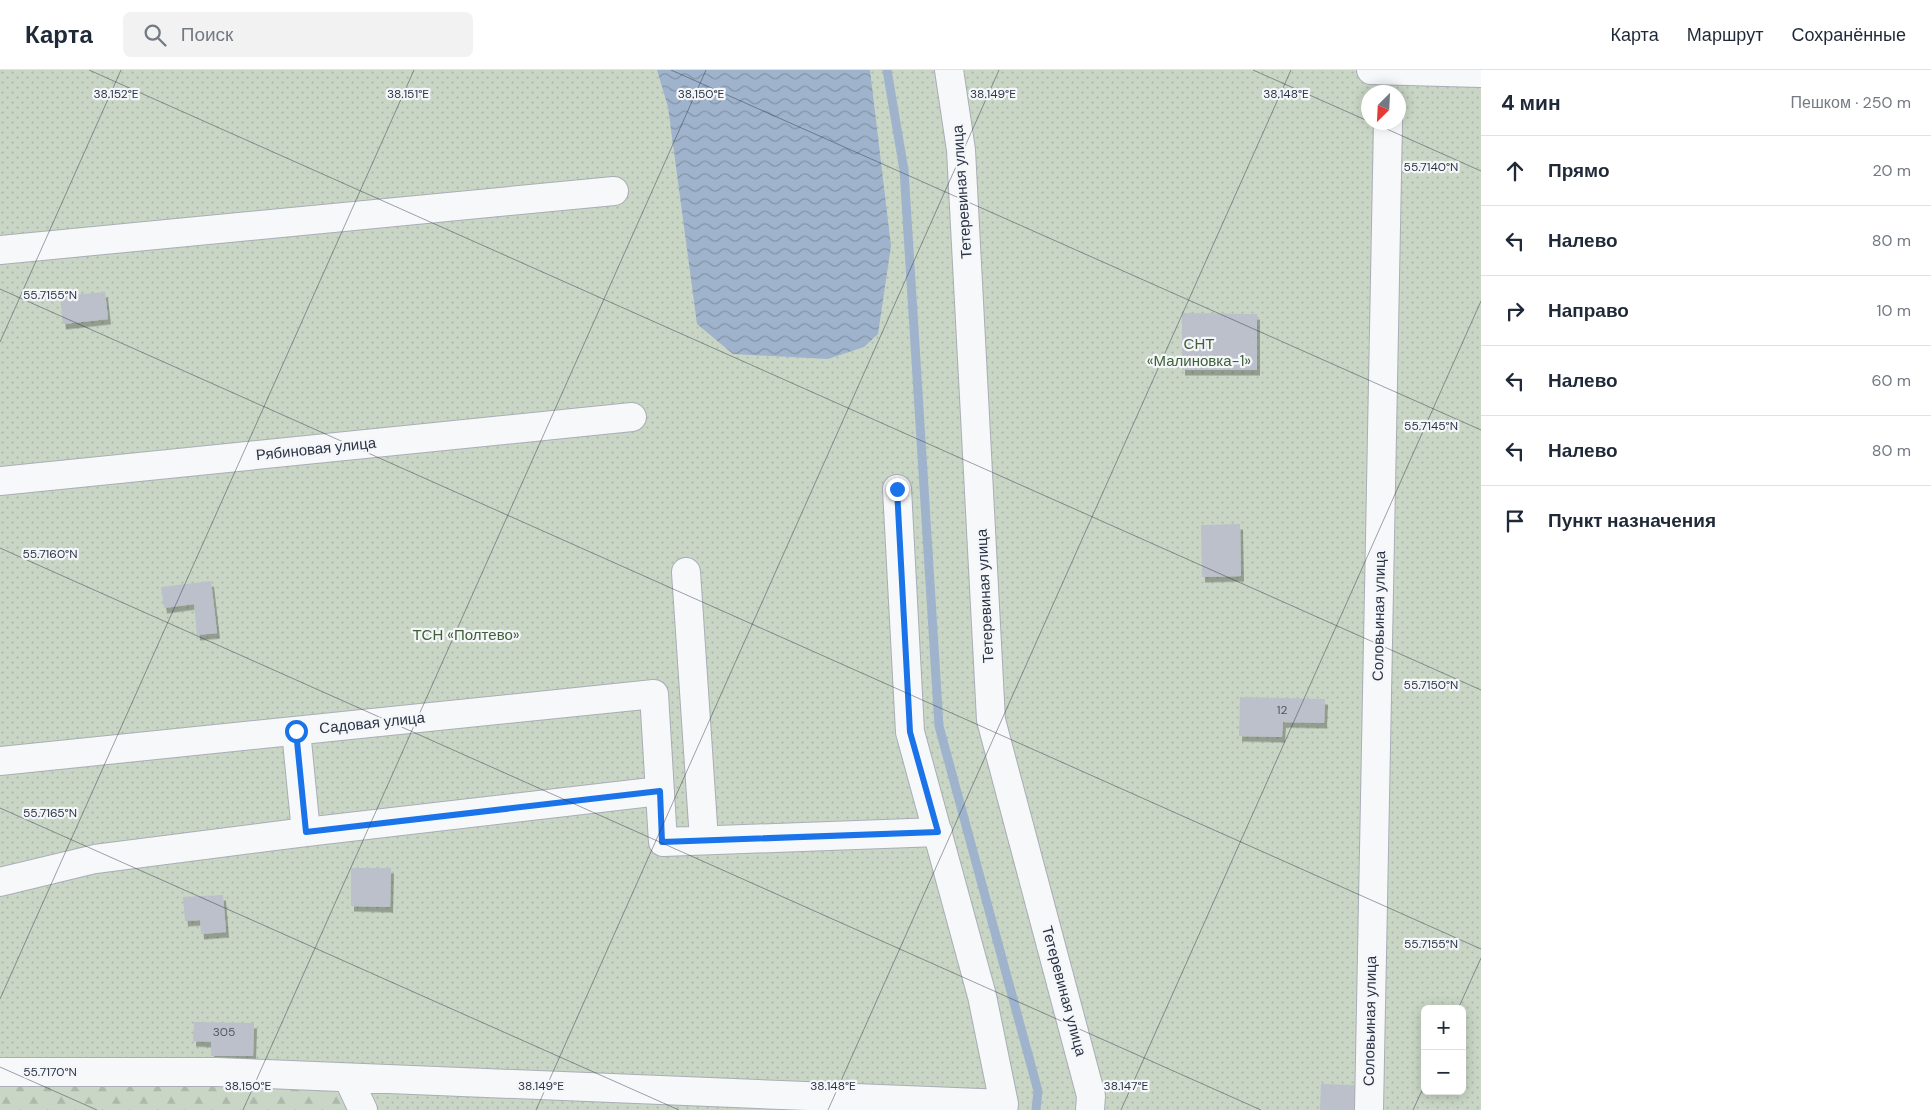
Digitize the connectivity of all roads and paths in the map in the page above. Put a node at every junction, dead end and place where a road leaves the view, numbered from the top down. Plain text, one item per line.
1 (949, 70) edge
2 (1371, 70) edge
3 (1390, 70) edge
4 (1481, 73) edge
5 (1389, 85) edge
6 (1388, 130) edge
7 (614, 191) dead end
8 (0, 250) edge
9 (632, 417) dead end
10 (0, 481) edge
11 (897, 489) dead end
12 (686, 572) dead end
13 (296, 731) junction
14 (0, 761) edge
15 (660, 791) junction
16 (306, 832) junction
17 (938, 832) junction
18 (704, 840) junction
19 (0, 882) edge
20 (0, 1072) edge
21 (348, 1078) junction
22 (1003, 1107) edge
23 (363, 1110) edge
24 (1090, 1110) edge
25 (1369, 1110) edge

1 - 24 street, Тетеревиная улица
2 - 3 street
3 - 4 street
3 - 5 street
6 - 25 street, Соловьиная улица
7 - 8 street
9 - 10 street, Рябиновая улица
11 - 17 street
12 - 18 street
13 - 14 street, Садовая улица
13 - 15 street, Садовая улица
13 - 16 street
15 - 16 street
15 - 18 street
16 - 19 street
17 - 18 street
17 - 22 street
20 - 21 street
21 - 22 street
21 - 23 street

